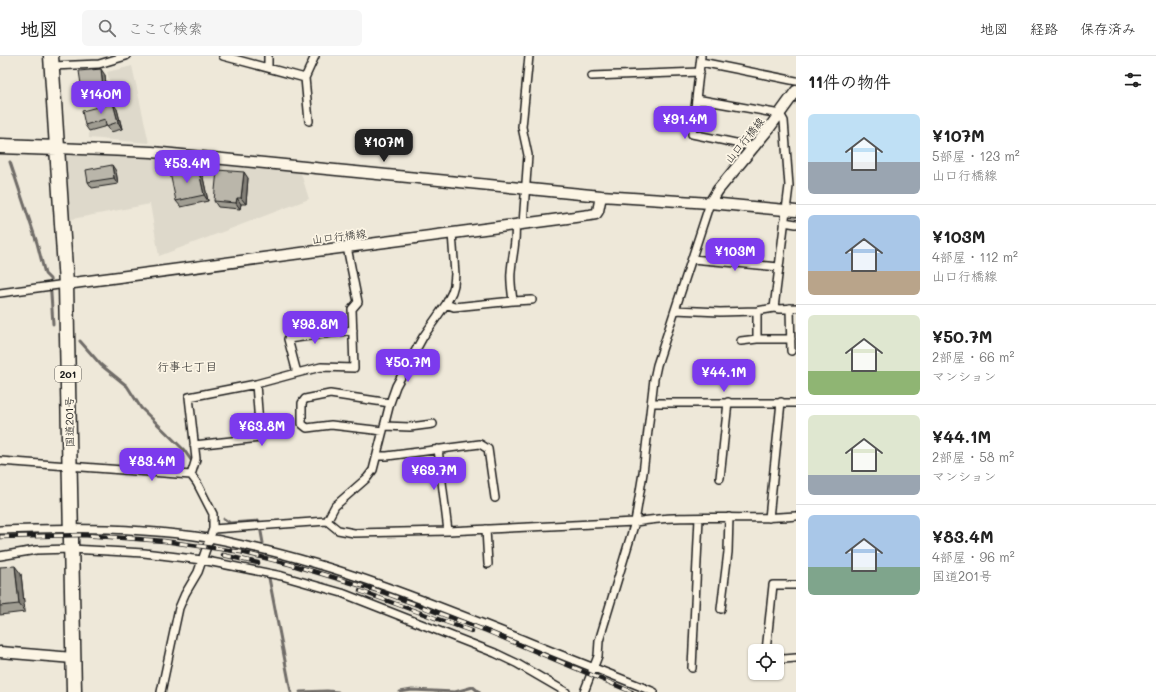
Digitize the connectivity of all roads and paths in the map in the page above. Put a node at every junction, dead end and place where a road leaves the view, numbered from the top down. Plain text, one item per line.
1 (126, 56) edge
2 (223, 56) edge
3 (268, 56) edge
4 (315, 56) edge
5 (529, 56) edge
6 (701, 59) edge
7 (52, 61) edge
8 (268, 68) junction
9 (700, 72) junction
10 (592, 76) dead end
11 (305, 78) junction
12 (796, 81) edge
13 (796, 91) edge
14 (696, 99) junction
15 (780, 114) junction
16 (309, 121) dead end
17 (0, 146) edge
18 (755, 147) junction
19 (57, 148) junction
20 (792, 186) edge
21 (526, 188) junction
22 (602, 196) junction
23 (710, 203) junction
24 (791, 211) edge
25 (784, 222) junction
26 (519, 224) junction
27 (796, 224) edge
28 (452, 233) junction
29 (347, 247) junction
30 (692, 259) junction
31 (779, 267) junction
32 (66, 284) junction
33 (0, 293) edge
34 (532, 300) dead end
35 (513, 301) junction
36 (446, 304) junction
37 (774, 308) junction
38 (793, 308) edge
39 (675, 310) junction
40 (757, 311) junction
41 (352, 330) junction
42 (757, 339) junction
43 (791, 339) junction
44 (741, 341) dead end
45 (791, 351) dead end
46 (297, 373) junction
47 (256, 384) junction
48 (728, 402) junction
49 (781, 402) junction
50 (390, 403) junction
51 (652, 403) junction
52 (796, 403) edge
53 (432, 424) dead end
54 (384, 428) junction
55 (194, 444) junction
56 (438, 449) junction
57 (377, 456) junction
58 (0, 461) edge
59 (70, 467) junction
60 (191, 476) junction
61 (720, 478) dead end
62 (495, 498) dead end
63 (796, 516) edge
64 (699, 518) junction
65 (729, 518) junction
66 (769, 518) junction
67 (326, 521) junction
68 (634, 522) junction
69 (213, 528) junction
70 (70, 529) junction
71 (486, 529) junction
72 (0, 530) edge
73 (448, 531) junction
74 (209, 538) junction
75 (71, 549) junction
76 (0, 556) edge
77 (202, 560) junction
78 (488, 564) dead end
79 (796, 584) edge
80 (721, 609) dead end
81 (767, 644) edge
82 (0, 652) edge
83 (73, 658) junction
84 (796, 658) edge
85 (784, 659) edge
86 (594, 668) junction
87 (692, 668) dead end
88 (74, 692) edge
89 (161, 692) edge
90 (566, 692) edge
91 (584, 692) edge
92 (654, 692) edge

1 - 7 street
2 - 8 street
3 - 8 street
4 - 11 street
5 - 21 street
6 - 9 street
6 - 12 street
7 - 19 highway, 国道201号 / 201
8 - 11 street
9 - 10 street
9 - 14 street
11 - 16 street
13 - 15 main road, 山口行橋線
14 - 15 street
14 - 18 street
15 - 18 main road, 山口行橋線
15 - 20 street
17 - 19 highway
18 - 23 main road, 山口行橋線
19 - 21 main road
19 - 32 highway, 国道201号 / 201
20 - 24 street
21 - 22 main road
21 - 26 street
22 - 23 main road
22 - 26 main road, 山口行橋線
23 - 24 main road
23 - 30 street
24 - 25 street
25 - 27 street
25 - 31 street
26 - 28 main road, 山口行橋線
26 - 35 street
28 - 29 main road, 山口行橋線
28 - 36 street
29 - 32 main road, 山口行橋線
29 - 41 street
30 - 31 street
30 - 39 street
31 - 37 street
32 - 33 street
32 - 59 highway, 国道201号 / 201
34 - 35 street
35 - 36 street
36 - 50 street
37 - 38 street
37 - 40 street
38 - 43 street
39 - 40 street
39 - 51 street
40 - 42 street
41 - 46 street
41 - 46 street
42 - 43 street
42 - 44 street
43 - 45 street
46 - 47 street
47 - 55 street
47 - 55 street
48 - 49 street
48 - 51 street
48 - 61 street
49 - 52 street
49 - 66 street
50 - 54 street
50 - 54 street
51 - 68 street
53 - 54 street
54 - 57 street
55 - 60 street
56 - 57 street
56 - 62 street
56 - 73 street
57 - 67 street
58 - 59 street
59 - 60 street
59 - 70 highway, 国道201号 / 201
60 - 69 street
63 - 66 street
64 - 65 street
64 - 68 street
64 - 87 street
65 - 66 street
65 - 80 street
67 - 69 street
67 - 73 street
68 - 71 street
68 - 86 street
69 - 74 street
70 - 72 street
70 - 74 street
70 - 75 highway, 国道201号 / 201
71 - 73 street
71 - 78 street
74 - 77 street
74 - 86 street
75 - 76 street
75 - 77 street
75 - 83 highway, 国道201号 / 201
77 - 89 street
77 - 90 street
79 - 81 street
82 - 83 main road
83 - 88 highway, 国道201号 / 201
84 - 85 street
86 - 91 street
86 - 92 street

